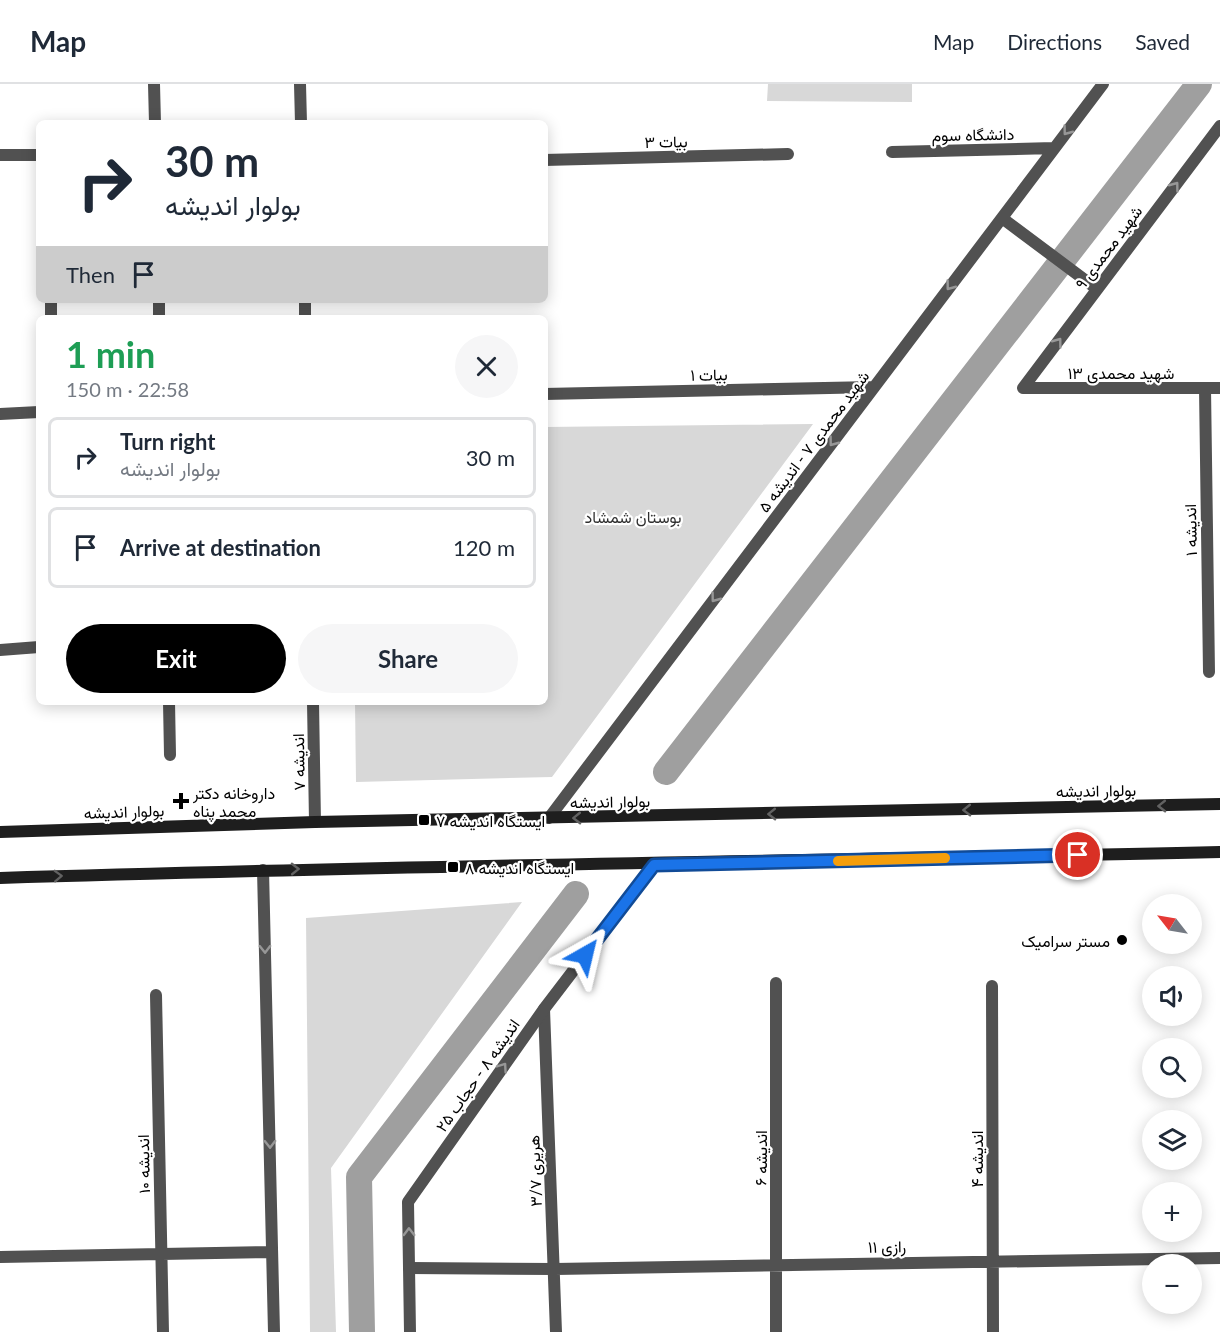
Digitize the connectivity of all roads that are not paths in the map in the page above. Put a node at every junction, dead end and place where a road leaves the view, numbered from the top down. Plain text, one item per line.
1 (154, 84) edge
2 (300, 84) edge
3 (1103, 84) edge
4 (155, 120) edge
5 (301, 120) edge
6 (1220, 126) edge
7 (1214, 142) edge
8 (1054, 148) junction
9 (891, 152) dead end
10 (788, 154) dead end
11 (0, 155) edge
12 (36, 155) edge
13 (548, 160) edge
14 (1002, 218) junction
15 (1097, 289) junction
16 (874, 387) junction
17 (1023, 388) joint
18 (1205, 388) junction
19 (1220, 388) edge
20 (548, 394) edge
21 (36, 412) edge
22 (0, 414) edge
23 (36, 647) edge
24 (0, 650) edge
25 (1209, 672) dead end
26 (169, 705) edge
27 (313, 705) edge
28 (170, 755) dead end
29 (1220, 804) edge
30 (549, 818) junction
31 (315, 822) junction
32 (0, 832) edge
33 (1220, 852) edge
34 (654, 865) junction
35 (263, 870) junction
36 (0, 878) edge
37 (776, 983) dead end
38 (992, 986) dead end
39 (156, 995) dead end
40 (544, 1009) junction
41 (272, 1252) junction
42 (161, 1254) junction
43 (0, 1257) edge
44 (1220, 1258) edge
45 (993, 1261) junction
46 (776, 1265) junction
47 (409, 1268) junction
48 (555, 1269) junction
49 (163, 1332) edge
50 (274, 1332) edge
51 (410, 1332) edge
52 (556, 1332) edge
53 (776, 1332) edge
54 (993, 1332) edge

1 - 4 street
2 - 5 street
3 -> 8 street, شهید محمدی ۷ - اندیشه ۵
6 - 7 street, شهید محمدی ۹
15 -> 7 street, شهید محمدی ۹
8 - 9 street, دانشگاه سوم
8 - 14 street, شهید محمدی ۷ - اندیشه ۵
10 - 13 street, بیات ۳
11 - 12 street
14 - 15 street
14 -> 16 street, شهید محمدی ۷ - اندیشه ۵
17 -> 15 street, شهید محمدی ۹
16 - 20 street, بیات ۱
16 -> 30 street, شهید محمدی ۷ - اندیشه ۵
17 - 18 street, شهید محمدی ۱۳
18 - 19 street, شهید محمدی ۱۳
18 - 25 street, اندیشه ۱
21 - 22 street
23 - 24 street
26 - 28 street
27 - 31 street, اندیشه ۷
29 -> 30 main road, بولوار اندیشه
30 - 31 main road, بولوار اندیشه
31 - 32 main road, بولوار اندیشه
33 - 34 main road
35 -> 34 main road
34 - 40 street, اندیشه ۸ - حجاب ۲۵
36 -> 35 main road
35 -> 41 street
37 - 46 street, اندیشه ۶
38 - 45 street, اندیشه ۴
39 - 42 street, اندیشه ۱۰
47 -> 40 street, اندیشه ۸ - حجاب ۲۵
40 - 48 street, هریری ۳/۷
41 - 42 street
41 - 50 street
42 - 43 street
42 - 49 street, اندیشه ۱۰
44 - 45 street, رازی ۱۱
45 - 46 street, رازی ۱۱
45 - 54 street, اندیشه ۴
46 - 48 street, رازی ۱۱
46 - 53 street, اندیشه ۶
47 - 48 street, رازی ۱۱
47 - 51 street, اندیشه ۸ - حجاب ۲۵
48 - 52 street, هریری ۳/۷

